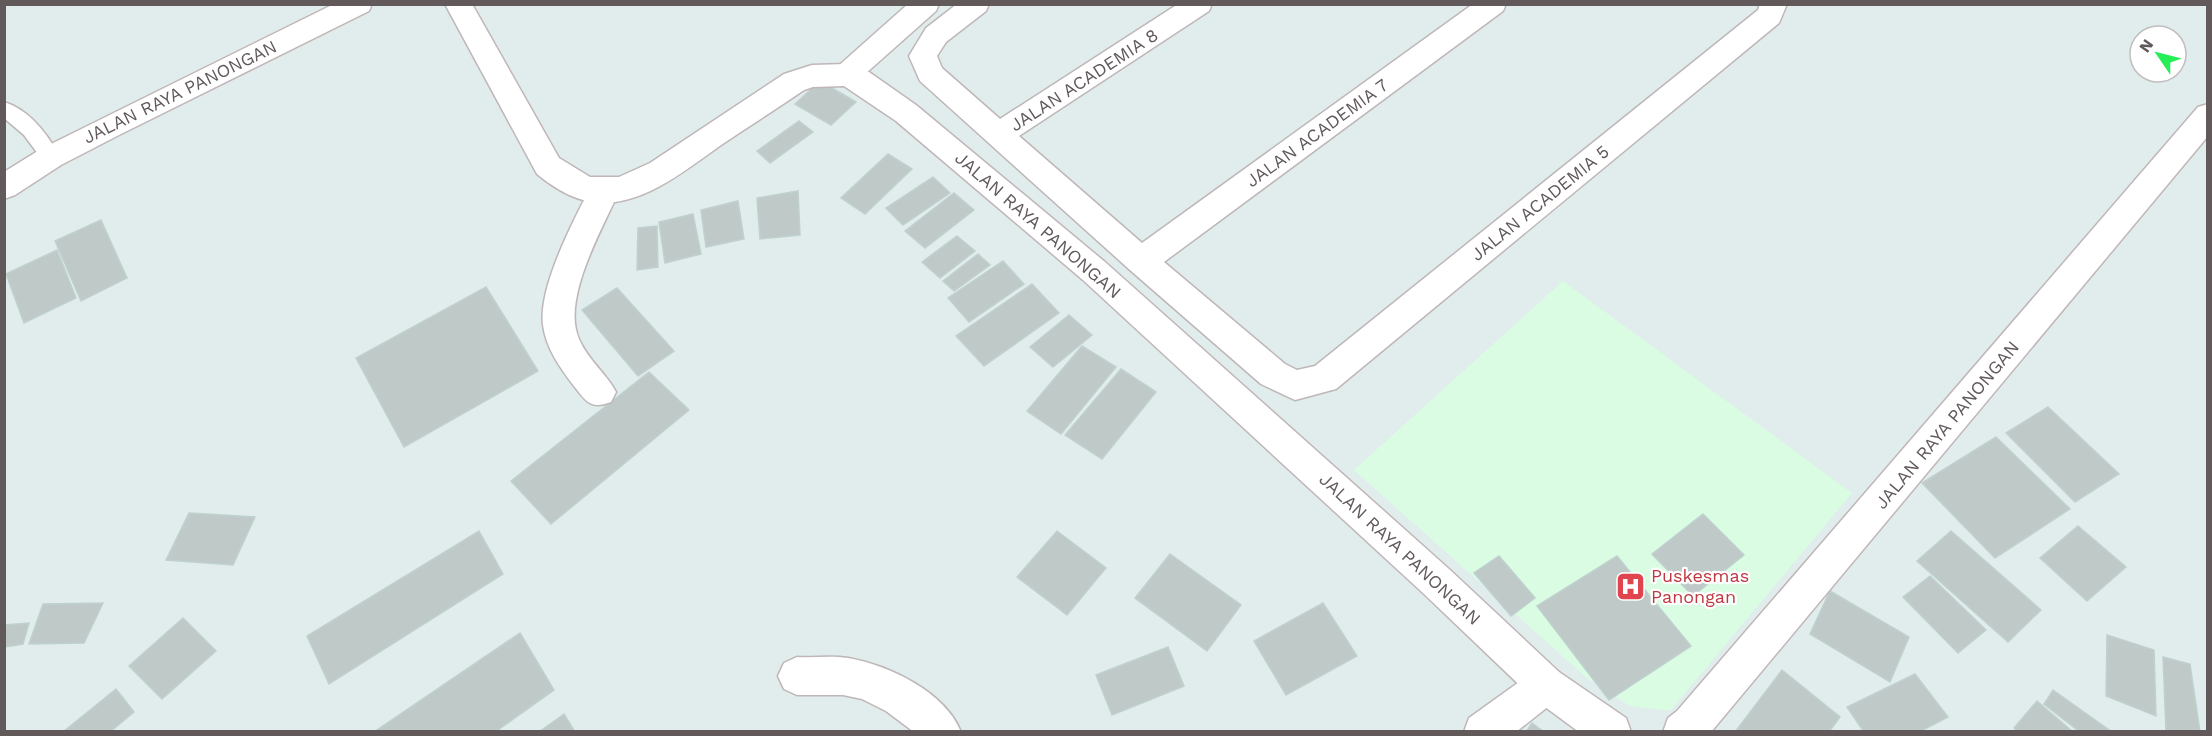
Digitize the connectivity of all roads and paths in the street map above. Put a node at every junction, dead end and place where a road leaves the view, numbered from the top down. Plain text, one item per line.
1 (359, 4) edge
2 (458, 4) edge
3 (926, 4) edge
4 (976, 4) edge
5 (1199, 4) edge
6 (1493, 4) edge
7 (1774, 4) edge
8 (846, 75) junction
9 (4, 109) edge
10 (2204, 123) edge
11 (999, 135) junction
12 (51, 157) junction
13 (4, 186) edge
14 (604, 191) junction
15 (1141, 261) junction
16 (599, 392) dead end
17 (797, 676) dead end
18 (1546, 685) junction
19 (942, 732) edge
20 (1482, 732) edge
21 (1612, 732) edge
22 (1682, 732) edge

1 - 12 street, JALAN RAYA PANONGAN
2 - 14 street
3 - 8 street
4 - 11 street
5 - 11 street, JALAN ACADEMIA 8
6 - 15 street, JALAN ACADEMIA 7
7 - 15 street, JALAN ACADEMIA 5
8 - 14 street
8 - 18 street, JALAN RAYA PANONGAN
9 - 12 lane
10 - 22 street, JALAN RAYA PANONGAN
11 - 15 street
12 - 13 street, JALAN RAYA PANONGAN
14 - 16 street
17 - 19 street
18 - 20 street
18 - 21 street, JALAN RAYA PANONGAN

